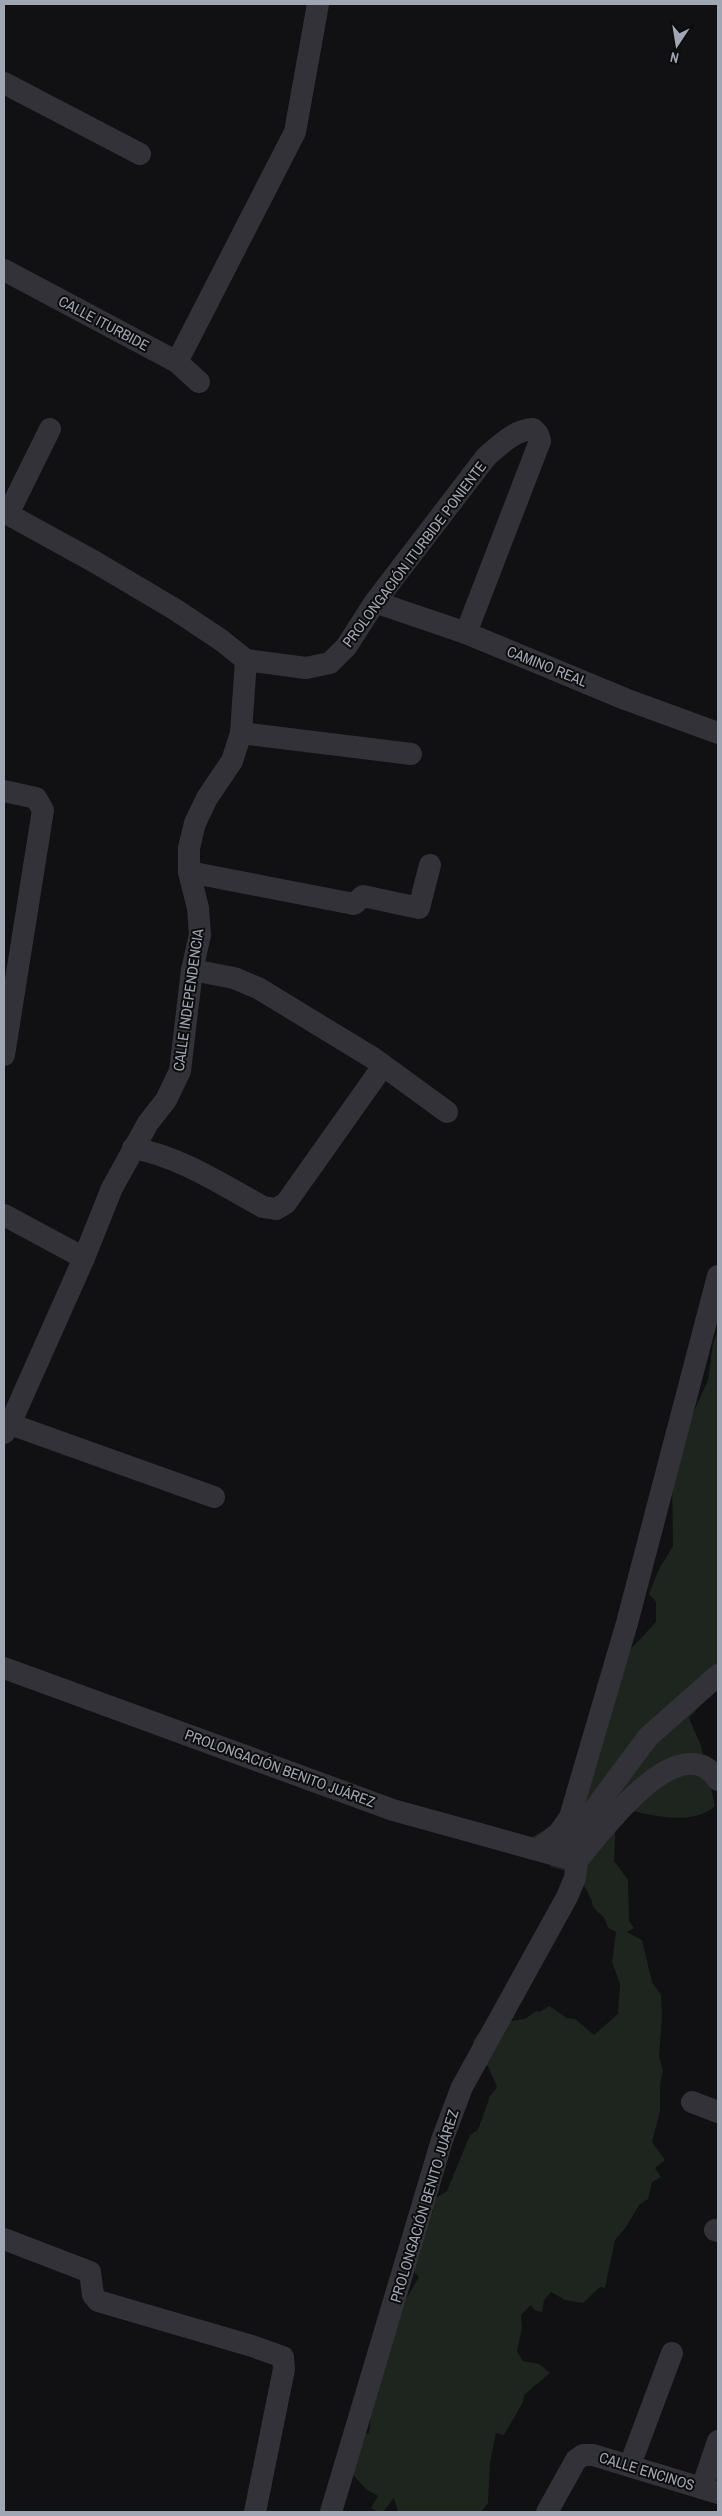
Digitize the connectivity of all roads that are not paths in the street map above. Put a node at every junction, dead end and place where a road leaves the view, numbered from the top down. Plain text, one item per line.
1 (318, 4) edge
2 (4, 83) edge
3 (140, 154) dead end
4 (4, 270) edge
5 (177, 362) junction
6 (199, 382) dead end
7 (50, 429) dead end
8 (6, 513) edge
9 (375, 602) junction
10 (466, 633) junction
11 (246, 660) junction
12 (241, 733) junction
13 (718, 733) edge
14 (411, 754) dead end
15 (4, 791) edge
16 (430, 865) dead end
17 (190, 872) junction
18 (192, 970) junction
19 (4, 1055) edge
20 (383, 1066) junction
21 (447, 1112) dead end
22 (133, 1148) junction
23 (4, 1215) edge
24 (84, 1258) junction
25 (718, 1276) edge
26 (7, 1429) edge
27 (214, 1497) dead end
28 (4, 1668) edge
29 (718, 1675) edge
30 (718, 1780) edge
31 (538, 1849) junction
32 (569, 1858) junction
33 (692, 2102) dead end
34 (718, 2112) edge
35 (4, 2239) edge
36 (672, 2353) dead end
37 (718, 2440) edge
38 (630, 2465) junction
39 (710, 2490) edge
40 (255, 2512) edge
41 (331, 2512) edge
42 (546, 2512) edge

1 - 5 street
2 - 3 street
4 - 5 street, CALLE ITURBIDE
5 - 6 street, CALLE ITURBIDE
7 - 8 street
8 - 11 street
9 - 10 street, CAMINO REAL
9 - 10 street, PROLONGACIÓN ITURBIDE PONIENTE
9 - 11 street, PROLONGACIÓN ITURBIDE PONIENTE
10 - 13 street, CAMINO REAL
11 - 12 street, CALLE INDEPENDENCIA
12 - 14 street
12 - 17 street, CALLE INDEPENDENCIA
15 - 19 street
16 - 17 street
17 - 18 street, CALLE INDEPENDENCIA
18 - 20 street
18 - 22 street, CALLE INDEPENDENCIA
20 - 21 street
20 - 22 street
22 - 24 street, CALLE INDEPENDENCIA
23 - 24 street
24 - 26 street, CALLE INDEPENDENCIA
25 - 31 street
26 - 27 street
28 - 31 street, PROLONGACIÓN BENITO JUÁREZ
29 - 32 street
30 - 32 street
31 - 32 street, PROLONGACIÓN BENITO JUÁREZ
32 - 41 street, PROLONGACIÓN BENITO JUÁREZ
33 - 34 street
35 - 40 street
36 - 38 street
37 - 39 street
38 - 39 street, CALLE ENCINOS
38 - 42 street, CALLE ENCINOS

